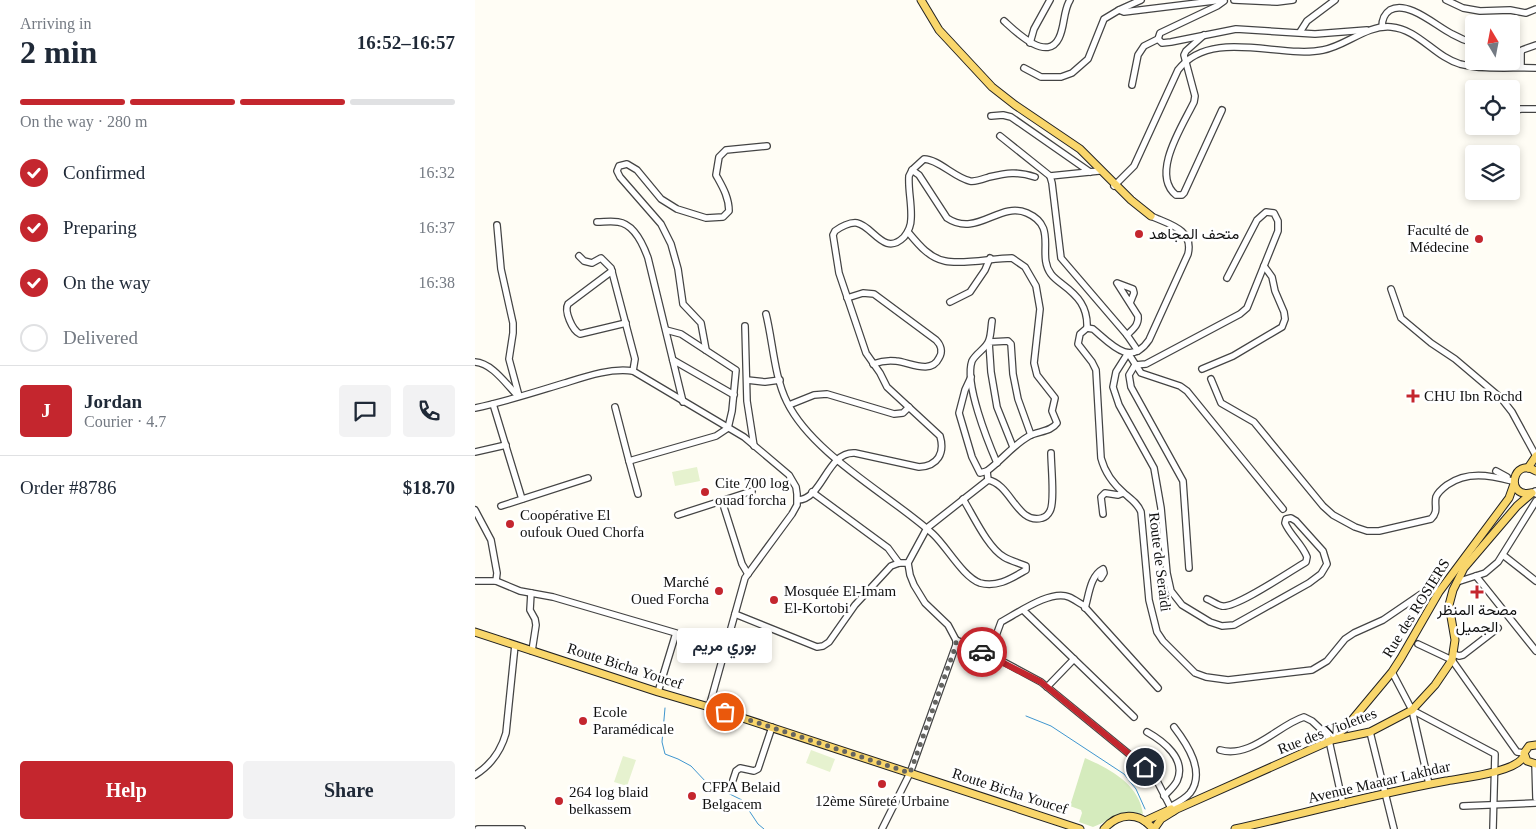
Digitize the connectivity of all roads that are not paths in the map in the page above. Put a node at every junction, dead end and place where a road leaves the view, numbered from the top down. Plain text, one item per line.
1 (921, 0) edge
2 (1050, 0) edge
3 (1070, 0) edge
4 (1141, 0) edge
5 (1223, 0) edge
6 (1234, 0) edge
7 (1293, 0) edge
8 (1335, 0) edge
9 (1446, 0) edge
10 (1536, 9) edge
11 (1119, 10) junction
12 (1004, 21) dead end
13 (1382, 27) junction
14 (1371, 30) junction
15 (1301, 32) junction
16 (1204, 35) junction
17 (1158, 39) junction
18 (1465, 40) edge
19 (1030, 43) junction
20 (1536, 45) edge
21 (1186, 62) junction
22 (1521, 67) junction
23 (1024, 68) dead end
24 (1536, 68) edge
25 (1132, 85) dead end
26 (1520, 109) edge
27 (1536, 109) edge
28 (1222, 110) dead end
29 (991, 116) dead end
30 (1000, 136) dead end
31 (1075, 145) junction
32 (767, 146) dead end
33 (912, 170) junction
34 (1099, 171) junction
35 (1089, 172) junction
36 (1050, 176) junction
37 (1035, 177) dead end
38 (1116, 187) junction
39 (1151, 216) joint
40 (597, 222) dead end
41 (497, 225) dead end
42 (908, 232) junction
43 (579, 256) dead end
44 (989, 258) junction
45 (1264, 266) junction
46 (611, 271) junction
47 (1227, 278) dead end
48 (1391, 289) dead end
49 (847, 298) junction
50 (950, 302) dead end
51 (1130, 303) dead end
52 (766, 314) dead end
53 (992, 321) dead end
54 (626, 323) junction
55 (745, 326) dead end
56 (1087, 328) junction
57 (666, 330) junction
58 (1127, 335) junction
59 (989, 342) junction
60 (706, 350) junction
61 (1138, 351) junction
62 (1128, 354) junction
63 (673, 360) junction
64 (475, 362) edge
65 (873, 364) junction
66 (1135, 365) junction
67 (1202, 369) dead end
68 (633, 371) junction
69 (971, 376) junction
70 (1211, 379) dead end
71 (747, 380) junction
72 (780, 380) junction
73 (519, 396) junction
74 (734, 396) junction
75 (683, 402) junction
76 (493, 404) junction
77 (789, 405) junction
78 (615, 407) dead end
79 (909, 407) junction
80 (475, 408) edge
81 (728, 428) junction
82 (1031, 435) junction
83 (506, 445) junction
84 (754, 446) junction
85 (1013, 447) junction
86 (475, 452) edge
87 (1051, 452) dead end
88 (1536, 456) edge
89 (838, 459) junction
90 (629, 461) junction
91 (997, 463) junction
92 (1528, 468) junction
93 (987, 471) junction
94 (1496, 471) dead end
95 (1536, 471) edge
96 (588, 478) dead end
97 (988, 480) junction
98 (1513, 482) junction
99 (752, 491) dead end
100 (812, 492) junction
101 (1535, 492) edge
102 (1123, 493) junction
103 (638, 494) dead end
104 (963, 499) junction
105 (521, 500) junction
106 (798, 500) junction
107 (722, 501) junction
108 (1536, 501) edge
109 (501, 506) dead end
110 (1283, 508) dead end
111 (475, 510) edge
112 (1103, 514) dead end
113 (678, 515) dead end
114 (927, 528) junction
115 (1503, 554) junction
116 (899, 563) junction
117 (908, 563) junction
118 (1189, 568) dead end
119 (748, 574) junction
120 (1476, 576) junction
121 (1101, 578) dead end
122 (475, 581) edge
123 (497, 581) junction
124 (1536, 581) edge
125 (1457, 582) junction
126 (1439, 592) junction
127 (531, 593) junction
128 (1207, 599) dead end
129 (1085, 608) junction
130 (1023, 610) junction
131 (735, 614) junction
132 (1498, 628) dead end
133 (475, 632) edge
134 (956, 640) junction
135 (1418, 644) dead end
136 (515, 645) junction
137 (532, 651) junction
138 (1536, 651) edge
139 (989, 655) junction
140 (1453, 657) junction
141 (1073, 659) junction
142 (1392, 672) junction
143 (1047, 687) junction
144 (1158, 688) dead end
145 (658, 692) junction
146 (709, 707) junction
147 (1411, 710) junction
148 (1134, 717) dead end
149 (1174, 727) dead end
150 (772, 728) junction
151 (1147, 732) dead end
152 (1370, 732) junction
153 (1331, 741) junction
154 (1536, 745) edge
155 (1220, 750) dead end
156 (1524, 755) junction
157 (1535, 764) edge
158 (1495, 772) junction
159 (910, 773) junction
160 (475, 775) edge
161 (733, 780) dead end
162 (1429, 784) junction
163 (1386, 794) junction
164 (1165, 796) junction
165 (1536, 798) edge
166 (1536, 803) edge
167 (1343, 804) junction
168 (1493, 805) junction
169 (1463, 806) dead end
170 (1173, 809) junction
171 (1145, 821) junction
172 (478, 829) edge
173 (522, 829) edge
174 (882, 829) edge
175 (1080, 829) edge
176 (1103, 829) edge
177 (1154, 829) edge
178 (1235, 829) edge
179 (1394, 829) edge
180 (1493, 829) edge

1 - 31 main road
2 - 19 street
3 - 19 street
4 - 11 street
5 - 11 street
5 - 17 street
6 - 7 street
8 - 15 street
9 - 10 street
11 - 23 street
12 - 19 street
13 - 14 street
13 - 18 street
13 - 22 street
14 - 15 street
14 - 21 street
15 - 16 street
16 - 17 street
16 - 21 street
17 - 25 street
20 - 22 street
21 - 28 street
21 - 38 street
22 - 24 street
26 - 27 street
29 - 35 street
30 - 36 street
31 - 34 main road
31 - 38 main road
32 - 60 street
33 - 37 street
33 - 42 street
33 - 56 street
34 - 35 street
34 - 38 main road
35 - 36 street
36 - 58 street
38 - 39 main road
39 - 61 street
40 - 57 street
41 - 73 street
42 - 44 street
42 - 49 street
43 - 46 street
44 - 50 street
44 - 82 street
45 - 47 street
45 - 66 street
45 - 67 street
46 - 54 street
46 - 54 street
48 - 88 street
49 - 65 street
49 - 65 street
51 - 58 street
52 - 72 street
53 - 59 street
54 - 68 street
55 - 71 street
56 - 62 street
56 - 102 street, Route de Seraïdi
57 - 60 street
57 - 63 street
58 - 61 street
59 - 69 street
59 - 82 street
59 - 85 street
60 - 74 street
61 - 62 street
62 - 66 street
62 - 128 street
63 - 74 street
63 - 75 street
64 - 73 street
65 - 79 street
66 - 110 street
66 - 118 street
68 - 73 street
68 - 75 street
69 - 91 street
69 - 93 street
70 - 98 street
71 - 72 street
71 - 84 street
72 - 77 street
73 - 76 street
74 - 81 street
75 - 81 street
76 - 80 street
76 - 83 street
77 - 79 street
77 - 89 street
78 - 90 street
79 - 89 street
81 - 84 street
81 - 90 street
82 - 85 street
83 - 86 street
83 - 105 street
84 - 106 street
85 - 91 street
87 - 97 street
88 - 92 main road
89 - 100 street
89 - 114 street
90 - 103 street
91 - 93 street
92 - 95 main road
92 - 98 main road, Rue des ROSIERS
93 - 97 street
94 - 98 street
96 - 105 street
97 - 104 street
98 - 101 main road
98 - 126 main road, Rue des ROSIERS
99 - 107 street
100 - 106 street
100 - 116 street
101 - 125 main road
102 - 112 street
102 - 126 street, Route de Seraïdi
104 - 114 street
104 - 114 street
105 - 109 street
106 - 119 street
107 - 113 street
107 - 119 street
108 - 115 street
111 - 123 street
114 - 117 street
115 - 120 street
115 - 124 street
116 - 117 street
116 - 131 street
117 - 134 street
119 - 131 street
120 - 125 street
120 - 138 street
121 - 129 street
122 - 123 street
123 - 127 street
125 - 140 main road
126 - 142 main road, Rue des ROSIERS
127 - 137 street
127 - 145 street
129 - 130 street
129 - 144 street
130 - 139 street
130 - 141 street
131 - 146 street
132 - 140 street
133 - 136 main road, Route Bicha Youcef
134 - 139 street
134 - 159 street
135 - 140 street
136 - 137 main road, Route Bicha Youcef
136 - 160 street
137 - 145 main road, Route Bicha Youcef
139 - 143 street
140 - 147 main road, Rue des Violettes
140 - 156 street
141 - 143 street
141 - 148 street
142 - 147 street
142 - 153 main road, Rue des ROSIERS
143 - 164 street
145 - 146 main road, Route Bicha Youcef
146 - 150 main road, Route Bicha Youcef
147 - 152 main road, Rue des Violettes
147 - 158 street
147 - 162 street
149 - 170 street
150 - 159 main road, Route Bicha Youcef
150 - 161 street
151 - 164 street
152 - 153 main road, Rue des Violettes
152 - 163 street
153 - 155 street
153 - 167 street
153 - 170 main road, Rue des Violettes
154 - 156 main road, Avenue Maatar Lakhdar
156 - 157 main road
156 - 158 main road, Avenue Maatar Lakhdar
157 - 165 street
158 - 162 main road, Avenue Maatar Lakhdar
158 - 168 street
159 - 174 street
159 - 175 main road, Route Bicha Youcef
162 - 163 main road, Avenue Maatar Lakhdar
163 - 167 main road, Avenue Maatar Lakhdar
163 - 179 street
164 - 170 street
166 - 168 street
167 - 178 main road, Avenue Maatar Lakhdar
168 - 169 street
168 - 180 street
170 - 171 main road, Rue des Violettes
170 - 177 main road
171 - 176 main road
171 - 177 main road
172 - 173 street

